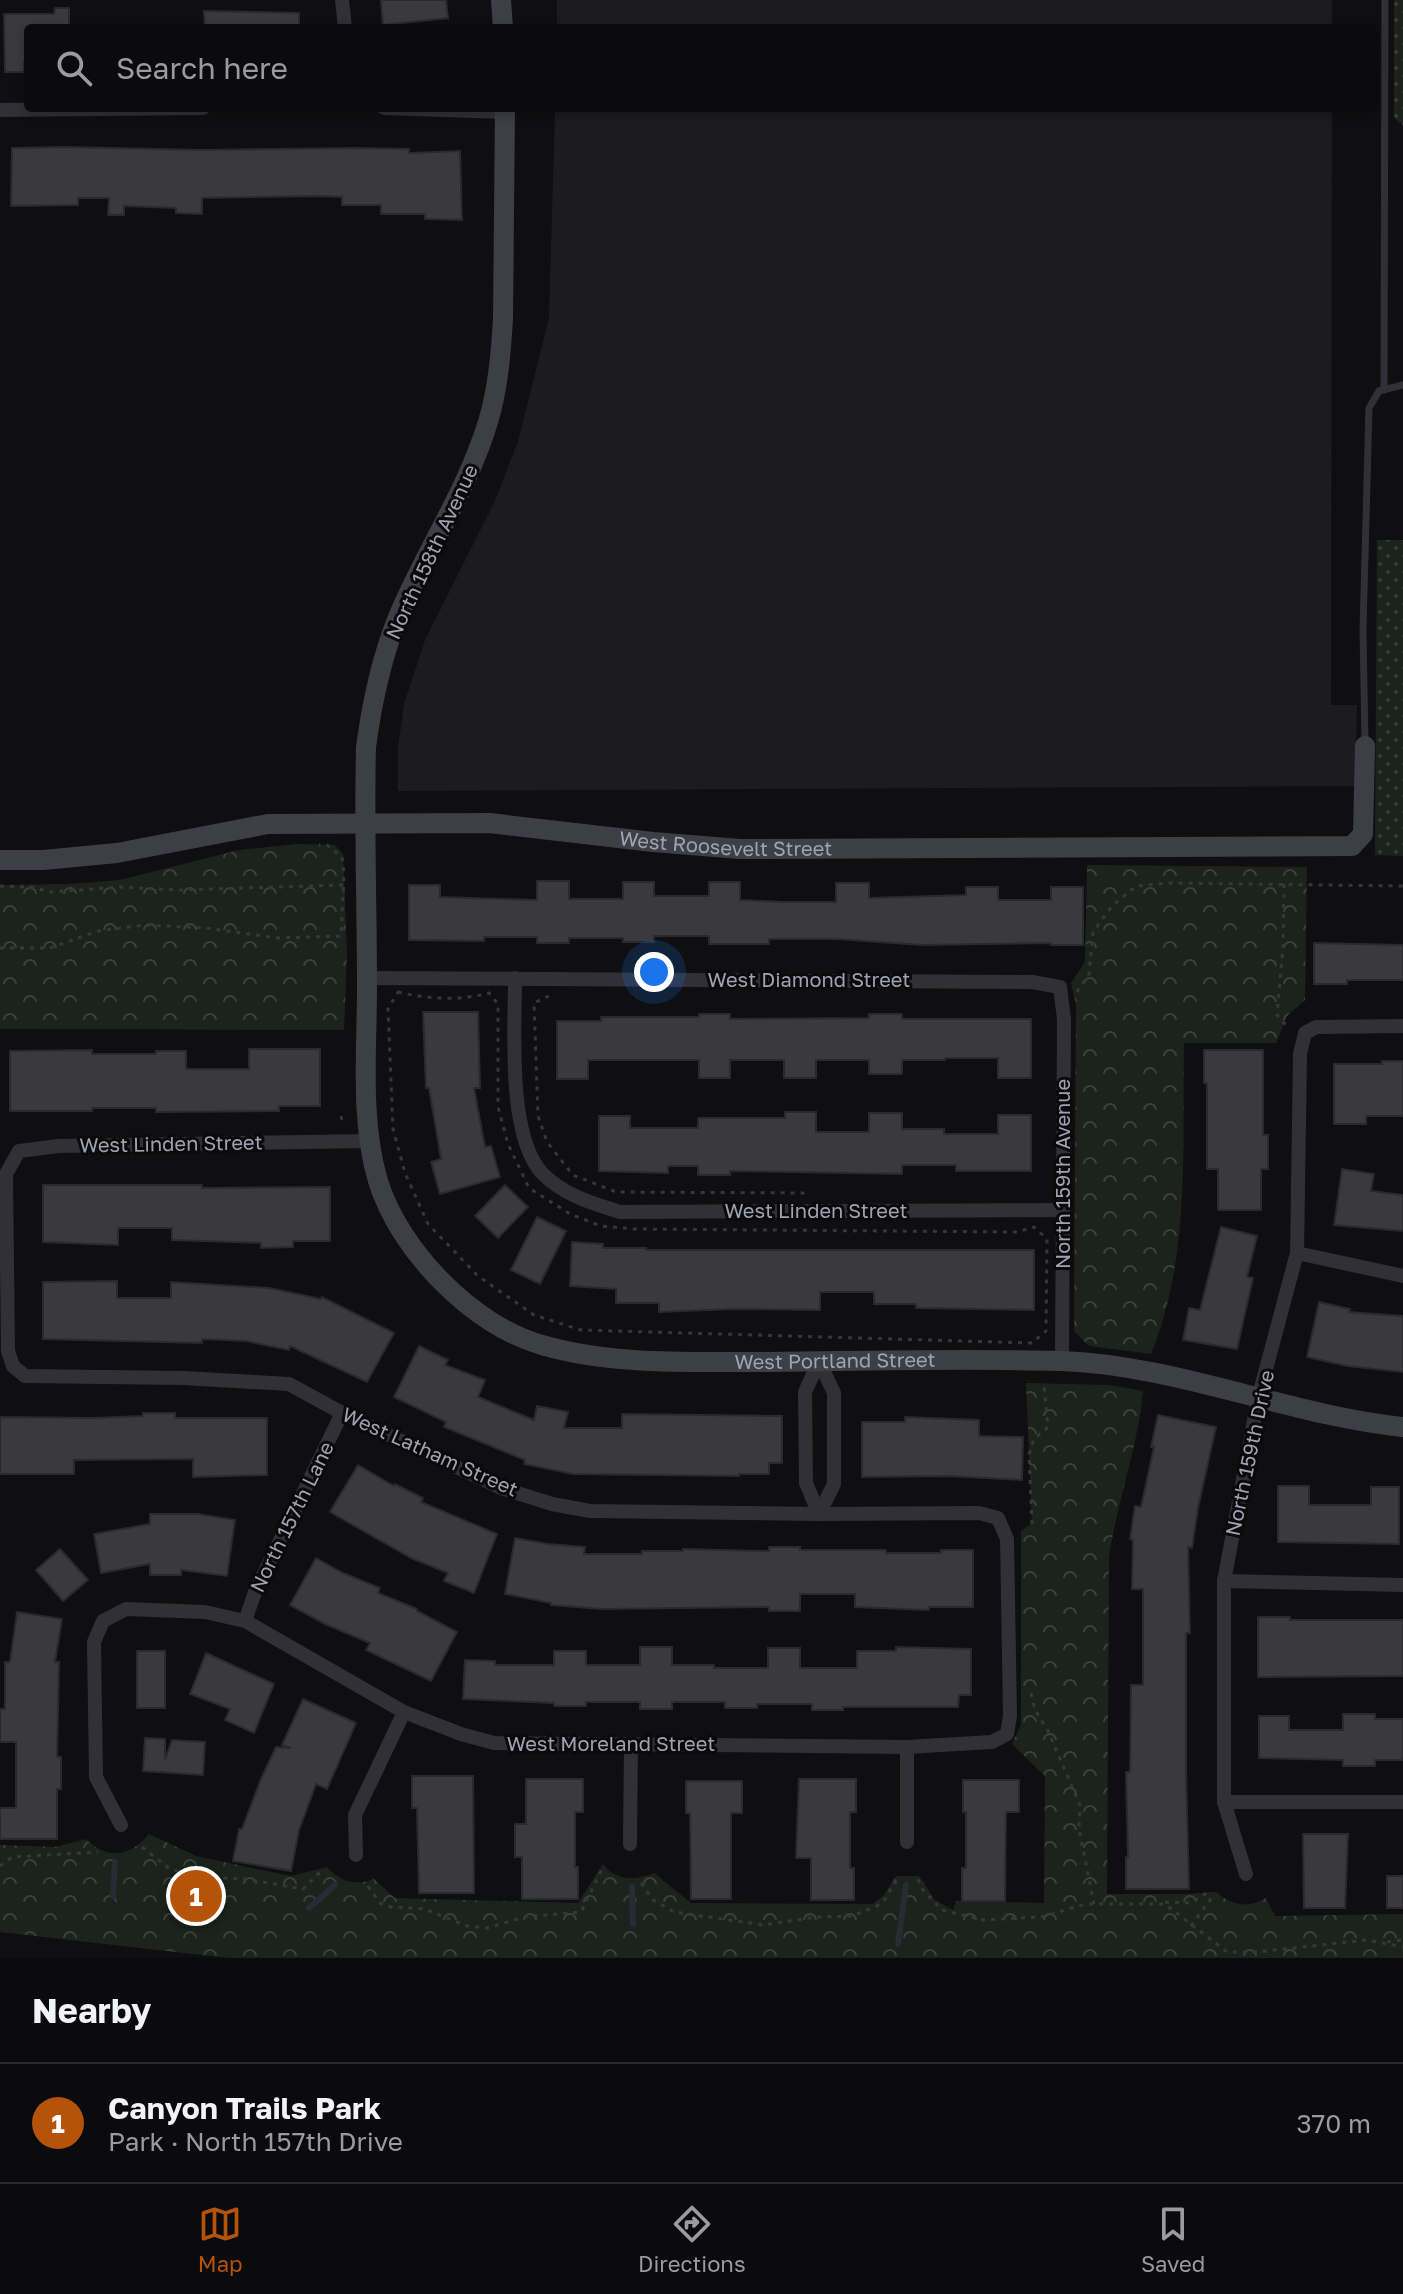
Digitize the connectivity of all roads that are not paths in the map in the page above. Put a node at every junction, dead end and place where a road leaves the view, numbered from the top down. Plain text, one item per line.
1 (342, 0) edge
2 (501, 0) edge
3 (1385, 0) edge
4 (345, 24) edge
5 (503, 24) edge
6 (0, 110) edge
7 (24, 110) edge
8 (505, 112) edge
9 (1403, 385) edge
10 (1384, 390) junction
11 (1365, 746) joint
12 (366, 823) junction
13 (0, 860) edge
14 (367, 978) junction
15 (515, 978) junction
16 (1060, 987) joint
17 (1403, 1026) edge
18 (371, 1141) junction
19 (1063, 1210) junction
20 (1297, 1253) junction
21 (1403, 1276) edge
22 (819, 1361) junction
23 (1062, 1361) junction
24 (13, 1366) joint
25 (1258, 1399) junction
26 (342, 1413) junction
27 (1403, 1427) edge
28 (819, 1514) junction
29 (1224, 1581) junction
30 (1403, 1585) edge
31 (245, 1621) junction
32 (404, 1712) junction
33 (1007, 1734) joint
34 (631, 1744) junction
35 (907, 1747) junction
36 (1224, 1802) junction
37 (1403, 1802) edge
38 (121, 1825) dead end
39 (907, 1842) dead end
40 (630, 1844) dead end
41 (356, 1855) dead end
42 (1246, 1874) dead end

1 - 4 street
2 - 5 street
3 - 10 lane
6 - 7 street
8 - 12 street, North 158th Avenue
9 - 10 lane
10 - 11 lane
11 - 12 street, West Roosevelt Street
12 - 13 street, West Roosevelt Street
12 - 14 street, North 158th Avenue
14 - 15 street, West Diamond Street
14 - 18 street, North 158th Avenue
15 - 16 street, West Diamond Street
15 - 19 street, West Linden Street
16 - 19 street, North 159th Avenue
17 - 20 street, North 159th Drive
18 - 22 street, West Portland Street
18 - 24 street, West Linden Street
19 - 23 street, North 159th Avenue
20 - 21 street
20 - 25 street, North 159th Drive
22 - 23 street, West Portland Street
22 - 28 street
22 - 28 street
23 - 25 street, West Portland Street
24 - 26 street, West Latham Street
25 - 27 street, West Portland Street
25 - 29 street, North 159th Drive
26 - 28 street, West Latham Street
26 - 31 street, North 157th Lane
28 - 33 street, West Latham Street
29 - 30 street
29 - 36 street, North 159th Drive
31 - 32 street, West Moreland Street
31 - 38 street, West Moreland Street
32 - 34 street, West Moreland Street
32 - 41 street
33 - 35 street, West Moreland Street
34 - 35 street, West Moreland Street
34 - 40 street
35 - 39 street
36 - 37 street
36 - 42 street, North 159th Drive

